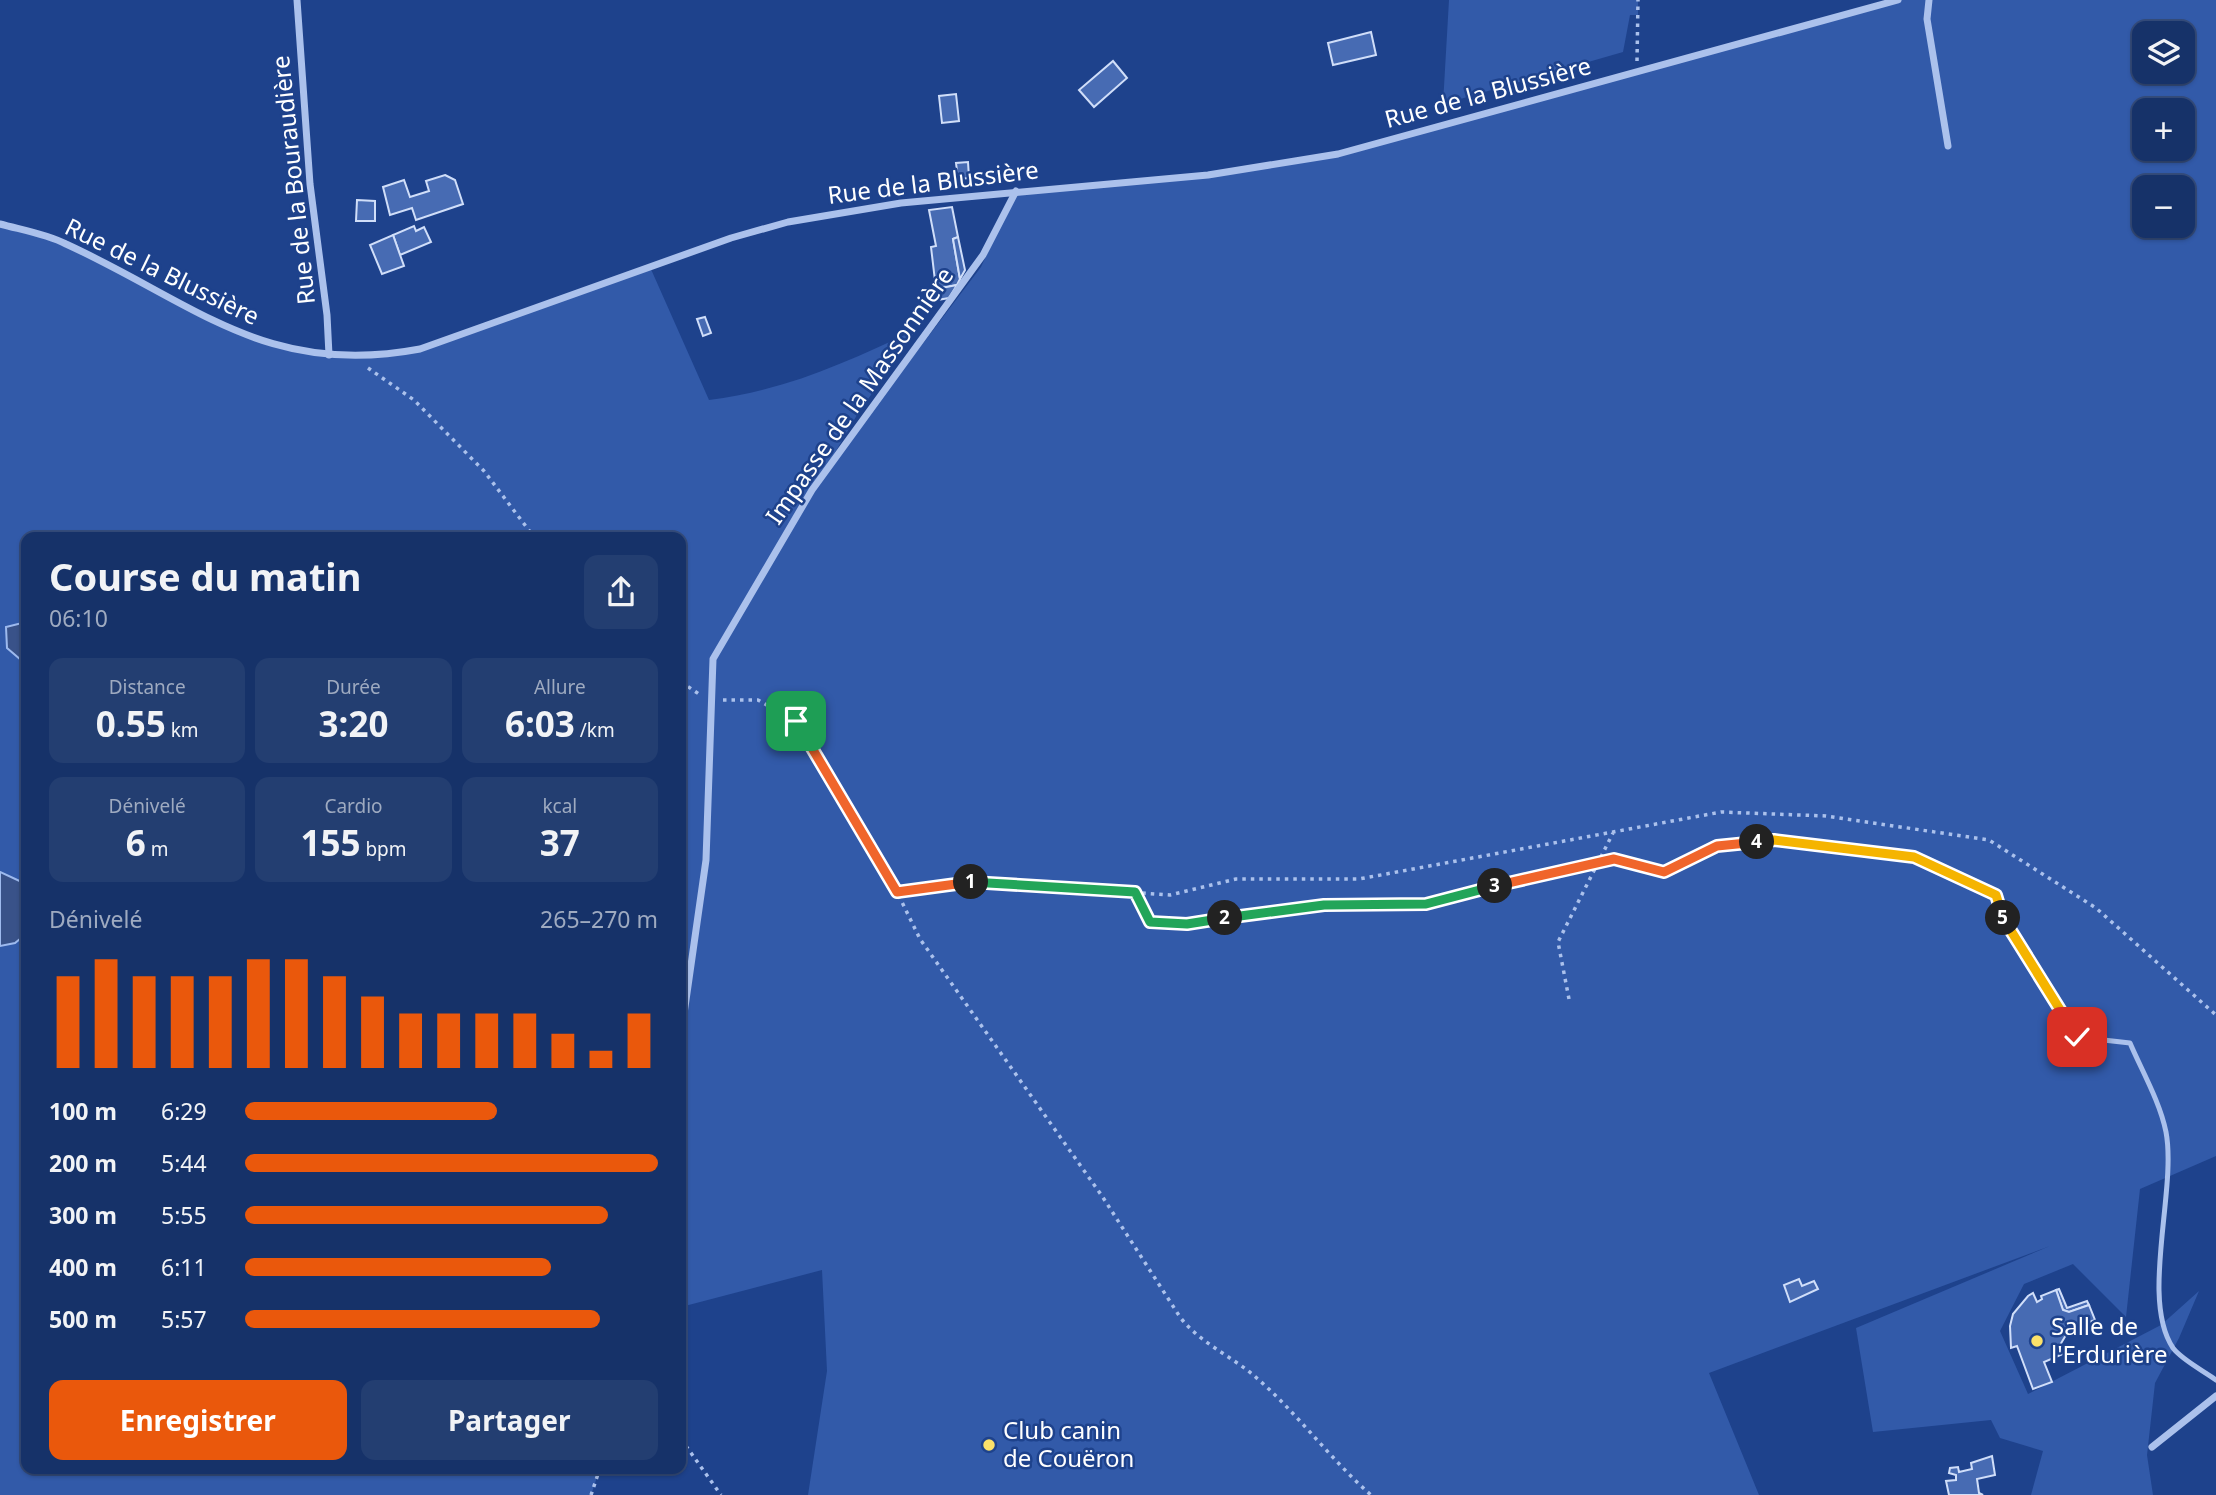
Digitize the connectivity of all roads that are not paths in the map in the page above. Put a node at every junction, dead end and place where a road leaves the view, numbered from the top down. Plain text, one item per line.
1 (297, 0) edge
2 (1898, 0) edge
3 (1929, 0) edge
4 (1948, 146) dead end
5 (1016, 191) junction
6 (0, 224) edge
7 (329, 355) junction
8 (686, 1000) edge
9 (2077, 1037) road end
10 (2216, 1380) edge
11 (2216, 1396) edge
12 (2152, 1447) dead end

1 - 7 street, Rue de la Bouraudière
2 - 5 street, Rue de la Blussière
3 - 4 street
5 - 7 street, Rue de la Blussière
5 - 8 street, Impasse de la Massonnière
6 - 7 street, Rue de la Blussière
9 - 10 lane
11 - 12 street

